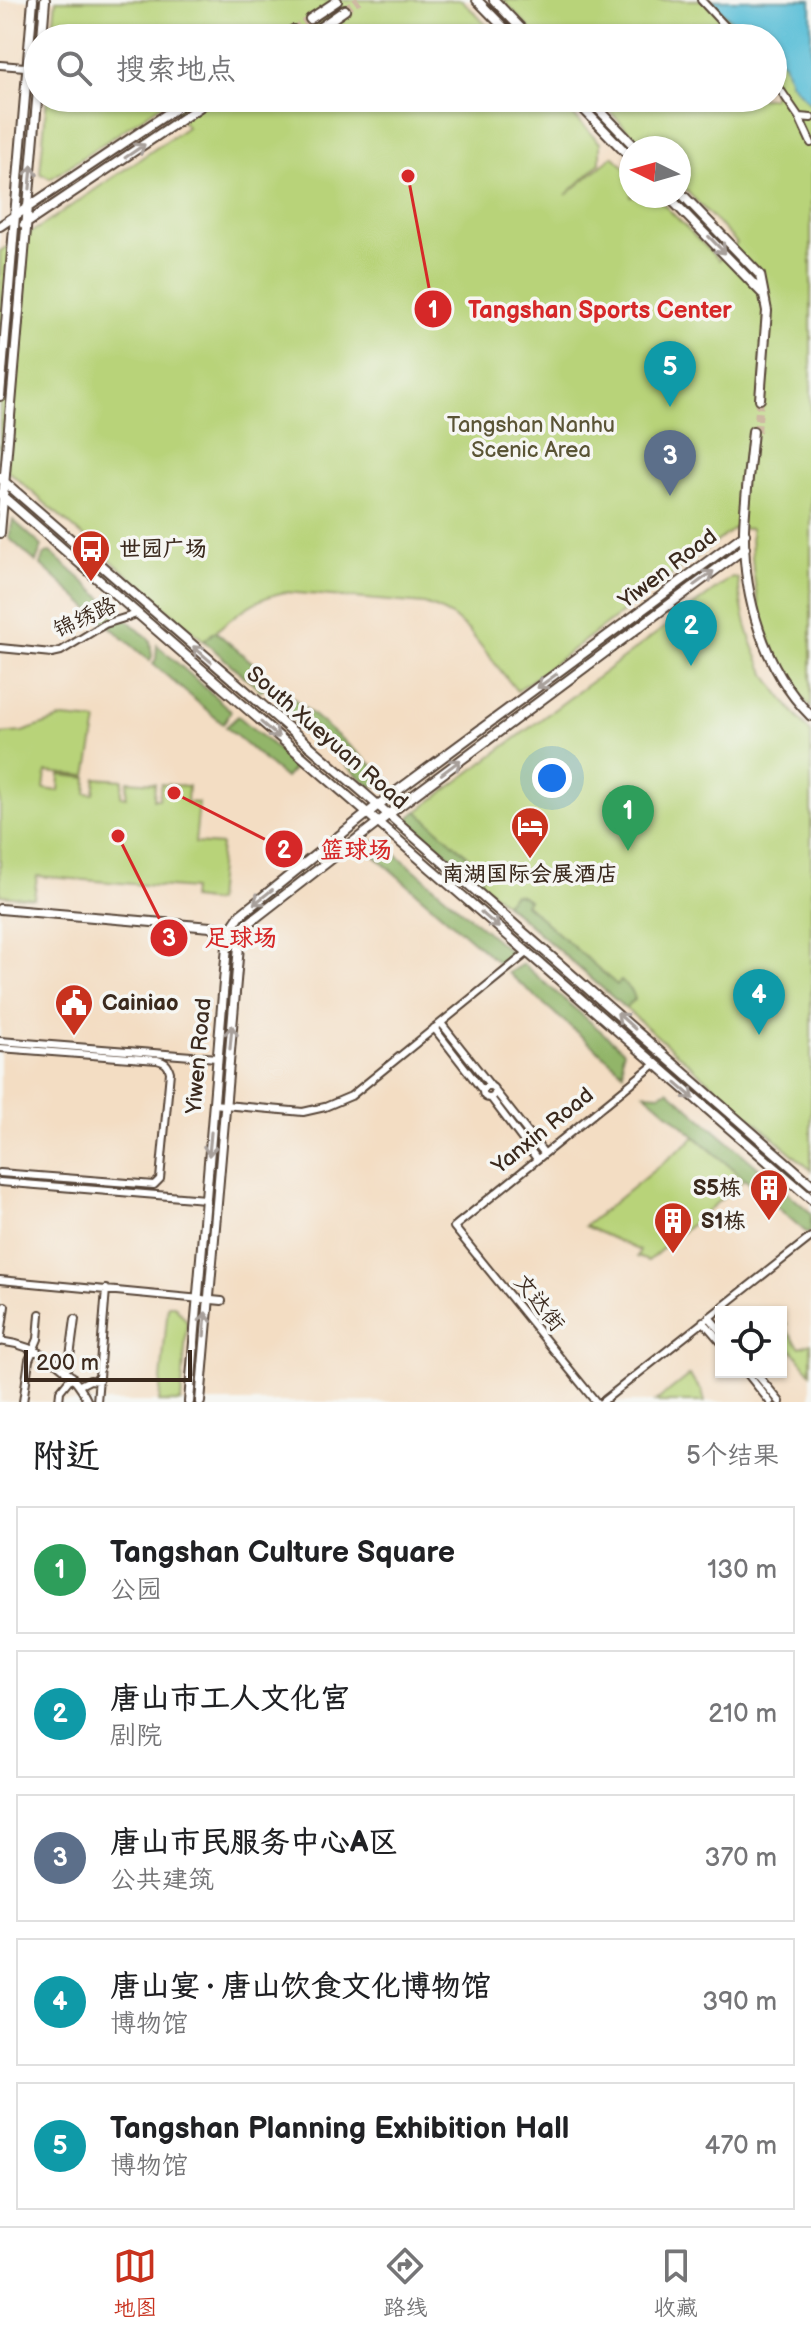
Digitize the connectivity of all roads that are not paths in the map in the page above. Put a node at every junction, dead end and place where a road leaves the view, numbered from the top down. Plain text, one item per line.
1 (33, 0) edge
2 (45, 0) edge
3 (477, 0) edge
4 (494, 0) edge
5 (701, 0) edge
6 (337, 1) tunnel mouth
7 (345, 10) tunnel mouth
8 (310, 19) tunnel mouth
9 (31, 24) edge
10 (43, 24) edge
11 (325, 24) tunnel mouth
12 (500, 24) edge
13 (517, 24) edge
14 (723, 24) edge
15 (0, 65) edge
16 (24, 67) edge
17 (787, 99) edge
18 (24, 112) edge
19 (36, 112) edge
20 (171, 112) edge
21 (193, 112) edge
22 (587, 112) edge
23 (601, 112) edge
24 (799, 117) junction
25 (811, 118) edge
26 (159, 120) junction
27 (168, 129) junction
28 (624, 136) edge
29 (811, 143) edge
30 (619, 144) edge
31 (691, 203) edge
32 (28, 206) junction
33 (680, 208) edge
34 (15, 216) junction
35 (25, 224) junction
36 (0, 226) edge
37 (13, 233) junction
38 (0, 240) edge
39 (764, 295) junction
40 (0, 396) edge
41 (758, 400) tunnel mouth
42 (2, 480) edge
43 (2, 496) edge
44 (0, 533) edge
45 (745, 534) junction
46 (745, 548) junction
47 (137, 614) junction
48 (0, 648) edge
49 (590, 655) junction
50 (811, 716) edge
51 (378, 805) junction
52 (368, 813) junction
53 (388, 814) junction
54 (378, 822) junction
55 (0, 909) edge
56 (232, 927) junction
57 (242, 933) junction
58 (527, 953) junction
59 (438, 1026) junction
60 (0, 1041) edge
61 (0, 1048) edge
62 (217, 1058) junction
63 (655, 1064) junction
64 (490, 1085) junction
65 (483, 1091) junction
66 (493, 1095) junction
67 (213, 1104) junction
68 (225, 1106) junction
69 (544, 1153) junction
70 (537, 1159) junction
71 (0, 1173) edge
72 (0, 1182) edge
73 (811, 1184) edge
74 (205, 1199) junction
75 (811, 1199) edge
76 (454, 1227) joint
77 (811, 1237) edge
78 (0, 1280) edge
79 (106, 1289) junction
80 (196, 1297) junction
81 (207, 1300) junction
82 (222, 1301) dead end
83 (5, 1306) dead end
84 (40, 1314) dead end
85 (75, 1319) dead end
86 (706, 1319) junction
87 (715, 1326) edge
88 (715, 1333) edge
89 (0, 1341) edge
90 (34, 1349) junction
91 (65, 1371) junction
92 (72, 1376) junction
93 (751, 1378) edge
94 (760, 1378) edge
95 (99, 1381) junction
96 (80, 1385) junction
97 (23, 1402) edge
98 (59, 1402) edge
99 (88, 1402) edge
100 (97, 1402) edge
101 (189, 1402) edge
102 (200, 1402) edge
103 (596, 1402) edge
104 (602, 1402) edge
105 (770, 1402) edge
106 (780, 1402) edge

1 - 9 main road
2 - 10 main road
3 - 12 main road
4 - 13 main road
5 - 14 street
6 - 8 main road
7 - 11 main road
15 - 16 street
17 - 24 street
18 - 34 main road
32 -> 19 main road
20 - 26 main road
21 - 27 main road
22 - 30 main road
23 - 28 main road
24 - 25 street
24 - 29 street
26 - 27 main road
26 - 32 main road
35 -> 27 main road
31 - 39 main road
32 - 34 main road
32 - 35 main road
33 -> 39 main road
34 - 36 main road
34 - 37 main road
35 - 37 main road
35 - 42 main road
37 - 38 main road
37 - 40 main road
39 - 41 main road
42 - 43 main road
51 -> 42 main road, South Xueyuan Road
43 - 44 main road
43 - 47 main road, South Xueyuan Road
45 - 46 main road
45 - 46 main road
45 - 49 main road, Yiwen Road
49 -> 46 main road, Yiwen Road
46 - 50 main road
47 - 48 street, 锦绣路
47 -> 52 main road, South Xueyuan Road
49 -> 51 main road, Yiwen Road
53 -> 49 main road, Yiwen Road
51 - 52 main road, Yiwen Road
51 - 53 main road, South Xueyuan Road
52 - 54 main road, South Xueyuan Road
52 -> 56 main road, Yiwen Road
53 - 54 main road, Yiwen Road
73 -> 53 main road, South Xueyuan Road
54 - 57 main road, Yiwen Road
54 -> 58 main road, South Xueyuan Road
55 - 56 main road
56 - 57 main road
56 - 62 main road, Yiwen Road
68 -> 57 main road, Yiwen Road
58 - 59 street
58 - 63 main road, South Xueyuan Road
59 - 64 street
59 - 65 street
59 - 68 street
60 - 62 street
61 - 71 street
62 - 67 main road, Yiwen Road
63 - 69 street, Yanxin Road
63 -> 75 main road, South Xueyuan Road
64 - 65 street
64 - 66 street
65 - 66 street
66 - 69 street
66 - 70 street
67 - 68 street
67 -> 74 main road, Yiwen Road
68 - 81 main road, Yiwen Road
69 - 70 street, Yanxin Road
70 - 76 street, Yanxin Road
72 - 74 street
74 - 80 main road, Yiwen Road
76 - 103 street, 文达街
77 - 86 street
78 - 79 street
79 - 80 street
79 - 95 street
80 - 81 street
80 - 101 main road, Yiwen Road
81 - 82 street
102 -> 81 main road, Yiwen Road
83 - 89 street
84 - 90 street
85 - 91 street
86 - 87 street
86 - 88 street
86 - 104 street
89 - 90 street
90 - 91 street
90 - 97 street
91 - 92 street
92 - 96 street
92 - 98 street
93 - 105 street
94 - 106 street
95 - 96 street
95 - 100 street
96 - 99 street

